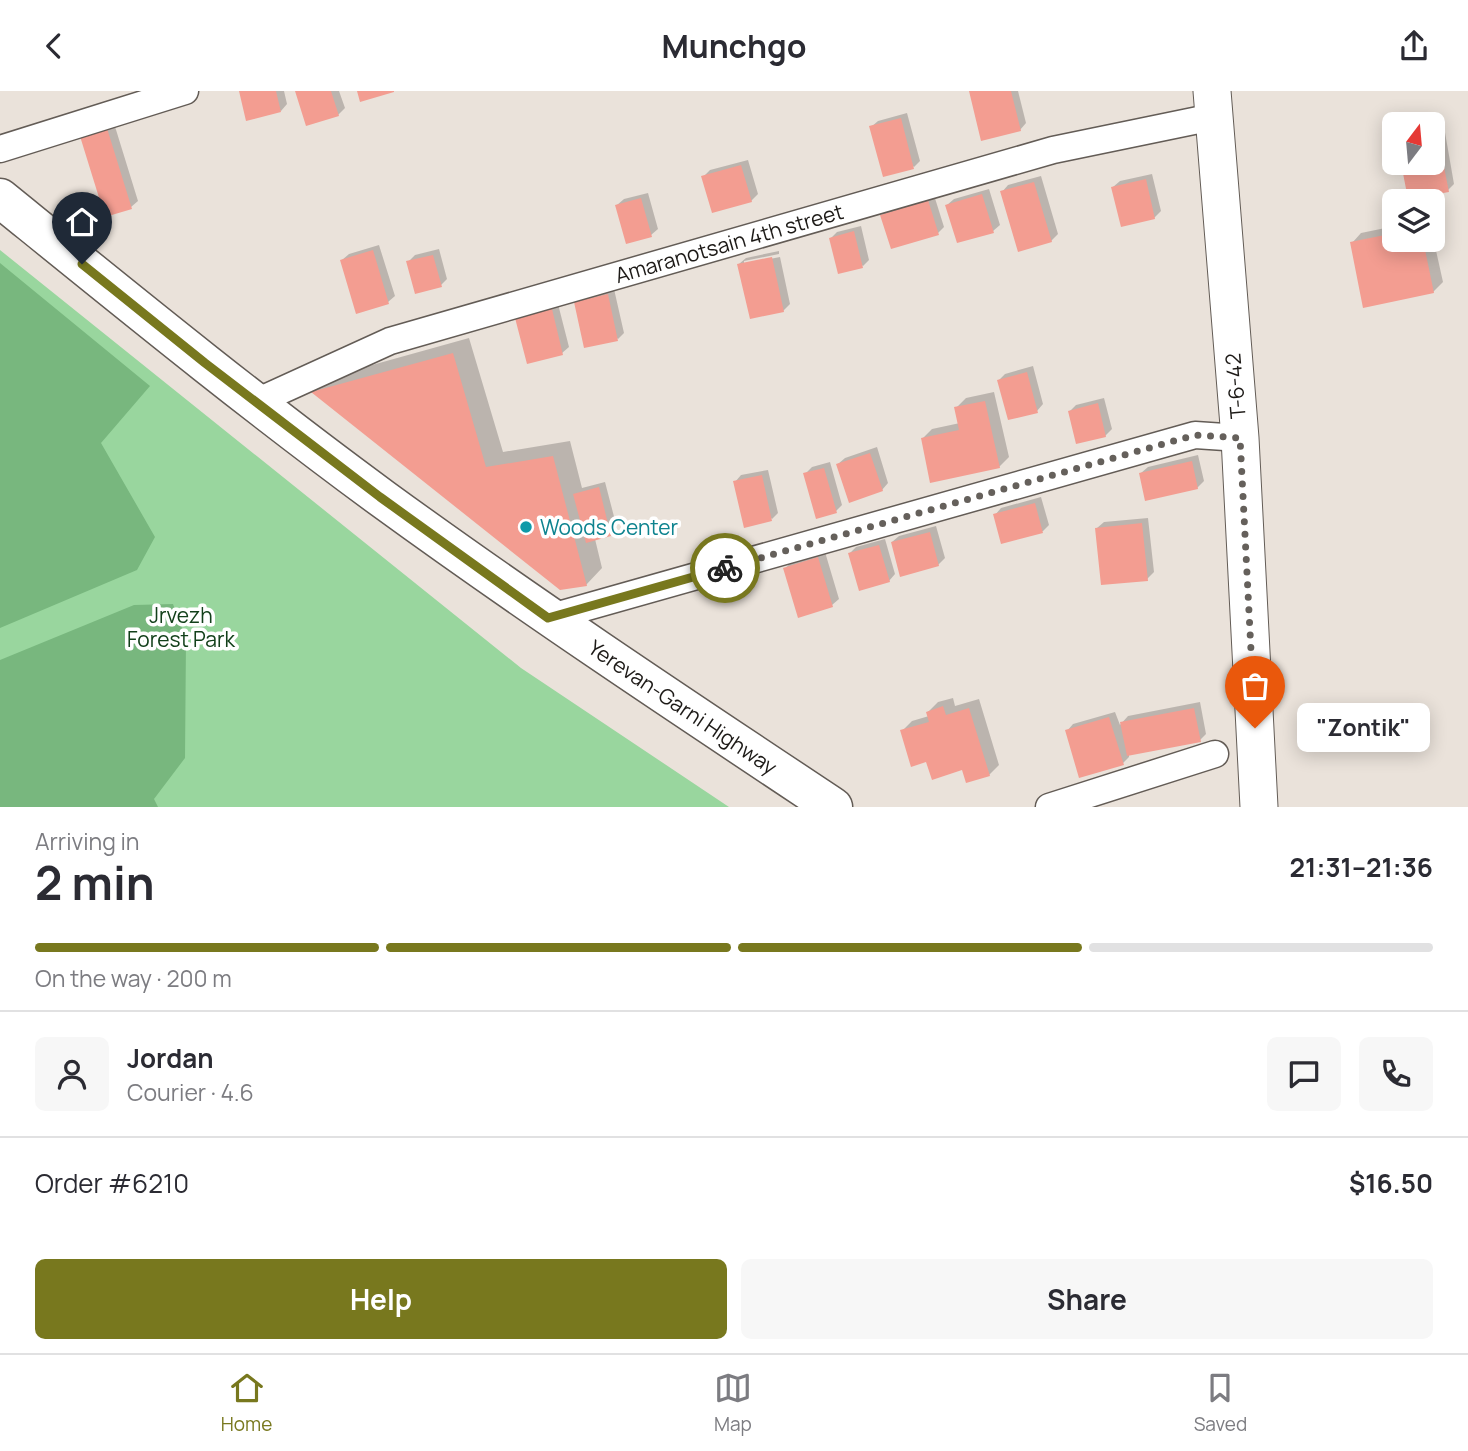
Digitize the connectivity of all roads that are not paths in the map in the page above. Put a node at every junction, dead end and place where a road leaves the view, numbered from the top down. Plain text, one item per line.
1 (184, 91) edge
2 (1212, 104) edge
3 (0, 149) edge
4 (0, 198) edge
5 (256, 402) junction
6 (1240, 438) junction
7 (548, 618) junction
8 (1215, 754) dead end
9 (833, 807) edge
10 (1049, 807) edge
11 (1259, 807) edge

1 - 3 street
2 - 5 street, Amaranotsain 4th street
2 - 6 main road, T-6-42
4 - 5 main road, Yerevan-Garni Highway
5 - 7 main road, Yerevan-Garni Highway
6 - 7 street
6 - 11 main road, T-6-42
7 - 9 main road, Yerevan-Garni Highway
8 - 10 street

